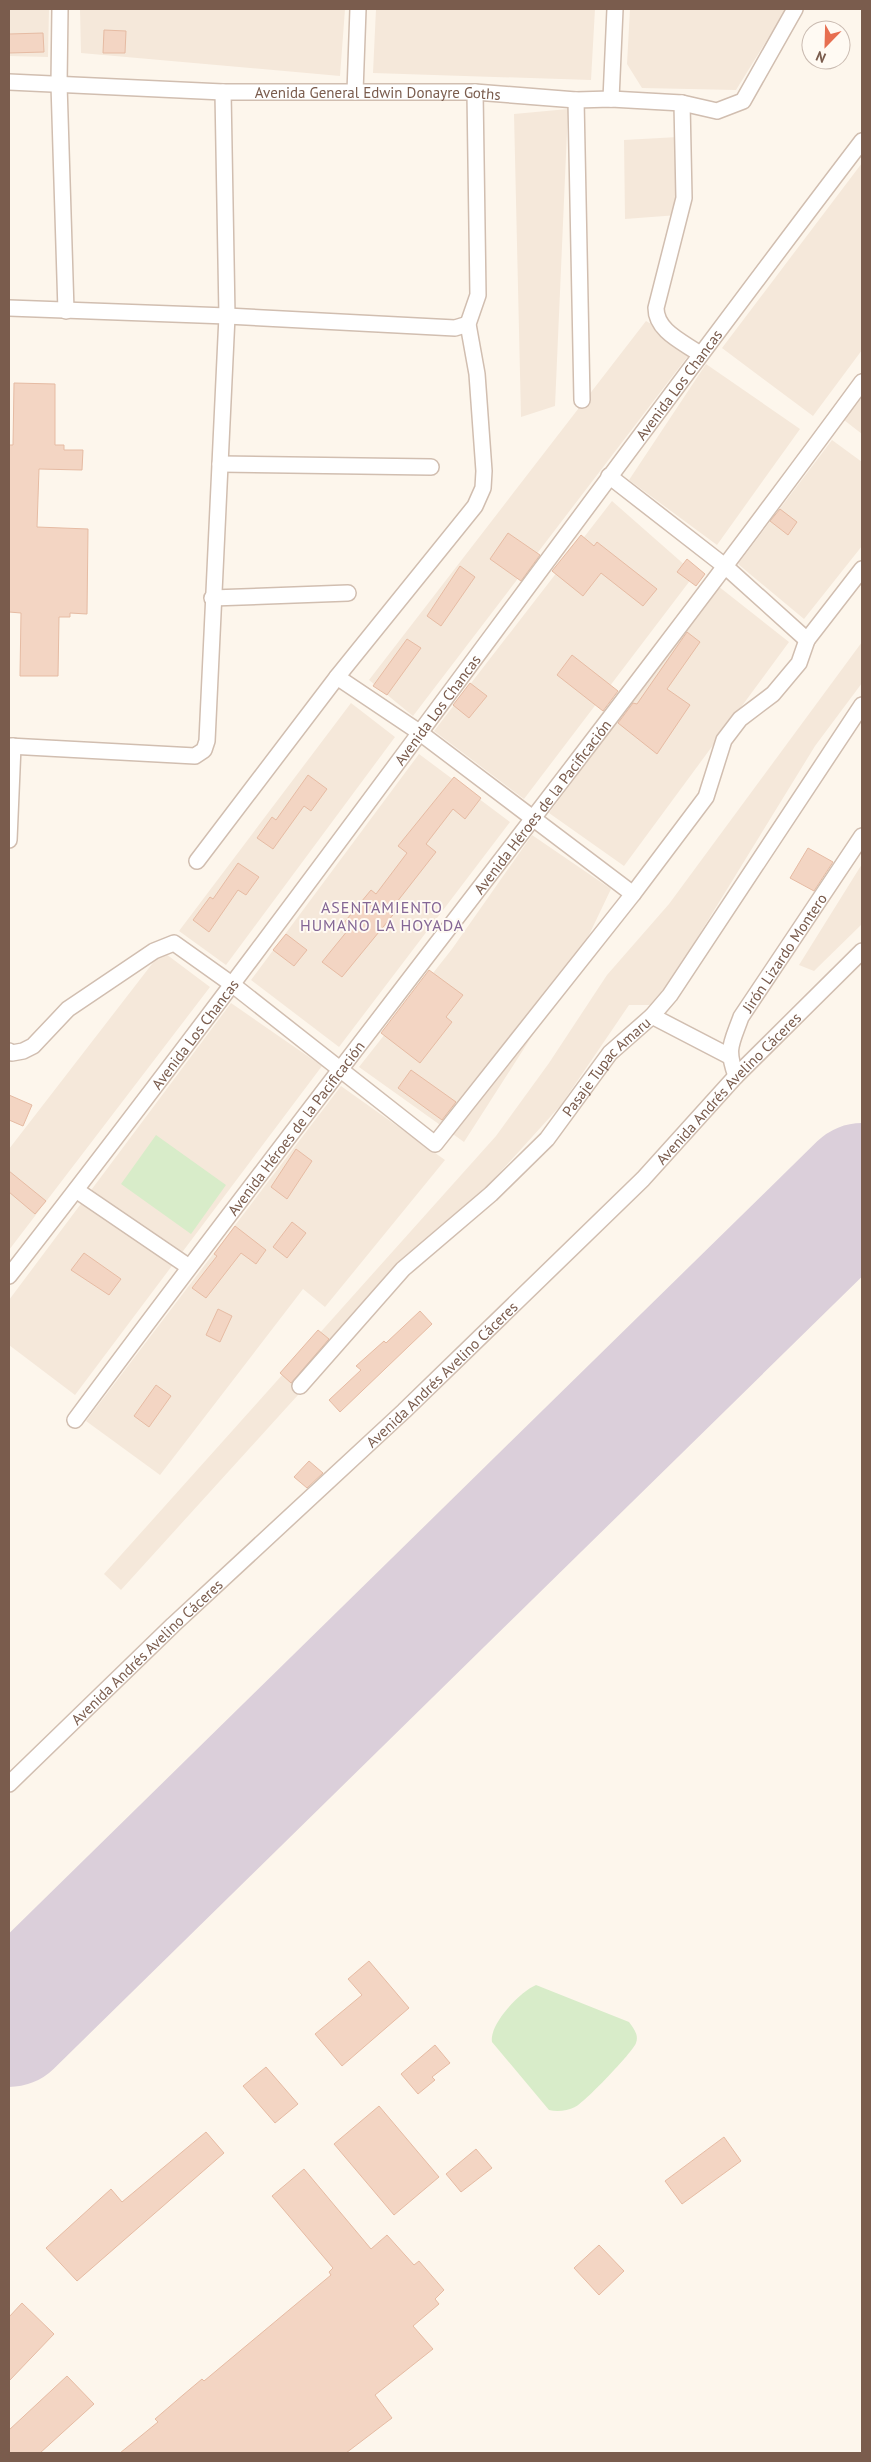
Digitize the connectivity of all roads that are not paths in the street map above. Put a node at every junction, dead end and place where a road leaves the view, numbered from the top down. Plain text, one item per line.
1 (60, 9) edge
2 (358, 9) edge
3 (615, 9) edge
4 (795, 9) edge
5 (9, 82) edge
6 (60, 84) junction
7 (223, 92) junction
8 (355, 92) junction
9 (475, 92) junction
10 (611, 99) junction
11 (576, 100) junction
12 (682, 104) junction
13 (862, 141) edge
14 (9, 308) edge
15 (66, 311) junction
16 (227, 316) junction
17 (468, 324) junction
18 (700, 354) junction
19 (862, 382) edge
20 (582, 400) dead end
21 (220, 464) junction
22 (431, 467) dead end
23 (609, 476) junction
24 (726, 567) junction
25 (862, 569) edge
26 (348, 593) dead end
27 (212, 598) junction
28 (807, 640) junction
29 (337, 677) junction
30 (862, 705) edge
31 (419, 732) junction
32 (11, 746) edge
33 (532, 819) junction
34 (862, 836) edge
35 (9, 840) edge
36 (197, 861) dead end
37 (633, 894) junction
38 (862, 951) edge
39 (233, 984) junction
40 (652, 1016) junction
41 (9, 1051) edge
42 (730, 1056) junction
43 (341, 1069) junction
44 (736, 1076) junction
45 (76, 1190) junction
46 (189, 1267) junction
47 (9, 1276) edge
48 (300, 1386) dead end
49 (75, 1420) dead end
50 (9, 1784) edge

1 - 6 street
2 - 8 street
3 - 10 street
4 - 12 street, Avenida General Edwin Donayre Goths
5 - 6 street, Avenida General Edwin Donayre Goths
6 - 7 street, Avenida General Edwin Donayre Goths
6 - 15 street
7 - 8 street, Avenida General Edwin Donayre Goths
7 - 16 street
8 - 9 street, Avenida General Edwin Donayre Goths
9 - 11 street, Avenida General Edwin Donayre Goths
9 - 17 street
10 - 11 street, Avenida General Edwin Donayre Goths
10 - 12 street, Avenida General Edwin Donayre Goths
11 - 20 street
12 - 18 street
13 - 18 street, Avenida Los Chancas
14 - 15 street
15 - 16 street
16 - 17 street
16 - 21 street
17 - 29 street
18 - 23 street, Avenida Los Chancas
19 - 24 street, Avenida Héroes de la Pacificación
21 - 22 street
21 - 27 street
23 - 24 street
23 - 31 street, Avenida Los Chancas
24 - 28 street
24 - 33 street, Avenida Héroes de la Pacificación
25 - 28 street
26 - 27 street
27 - 32 street
28 - 37 street
29 - 31 street
29 - 36 street
30 - 40 street, Pasaje Tupac Amaru
31 - 33 street
31 - 39 street, Avenida Los Chancas
32 - 35 street
33 - 37 street
33 - 43 street, Avenida Héroes de la Pacificación
34 - 42 street, Jirón Lizardo Montero
37 - 43 street
38 - 44 street, Avenida Andrés Avelino Cáceres
39 - 41 street
39 - 43 street
39 - 45 street, Avenida Los Chancas
40 - 42 street
40 - 48 street, Pasaje Tupac Amaru
42 - 44 street, Jirón Lizardo Montero
43 - 46 street, Avenida Héroes de la Pacificación
44 - 50 street, Avenida Andrés Avelino Cáceres
45 - 46 street
45 - 47 street, Avenida Los Chancas
46 - 49 street, Avenida Héroes de la Pacificación

